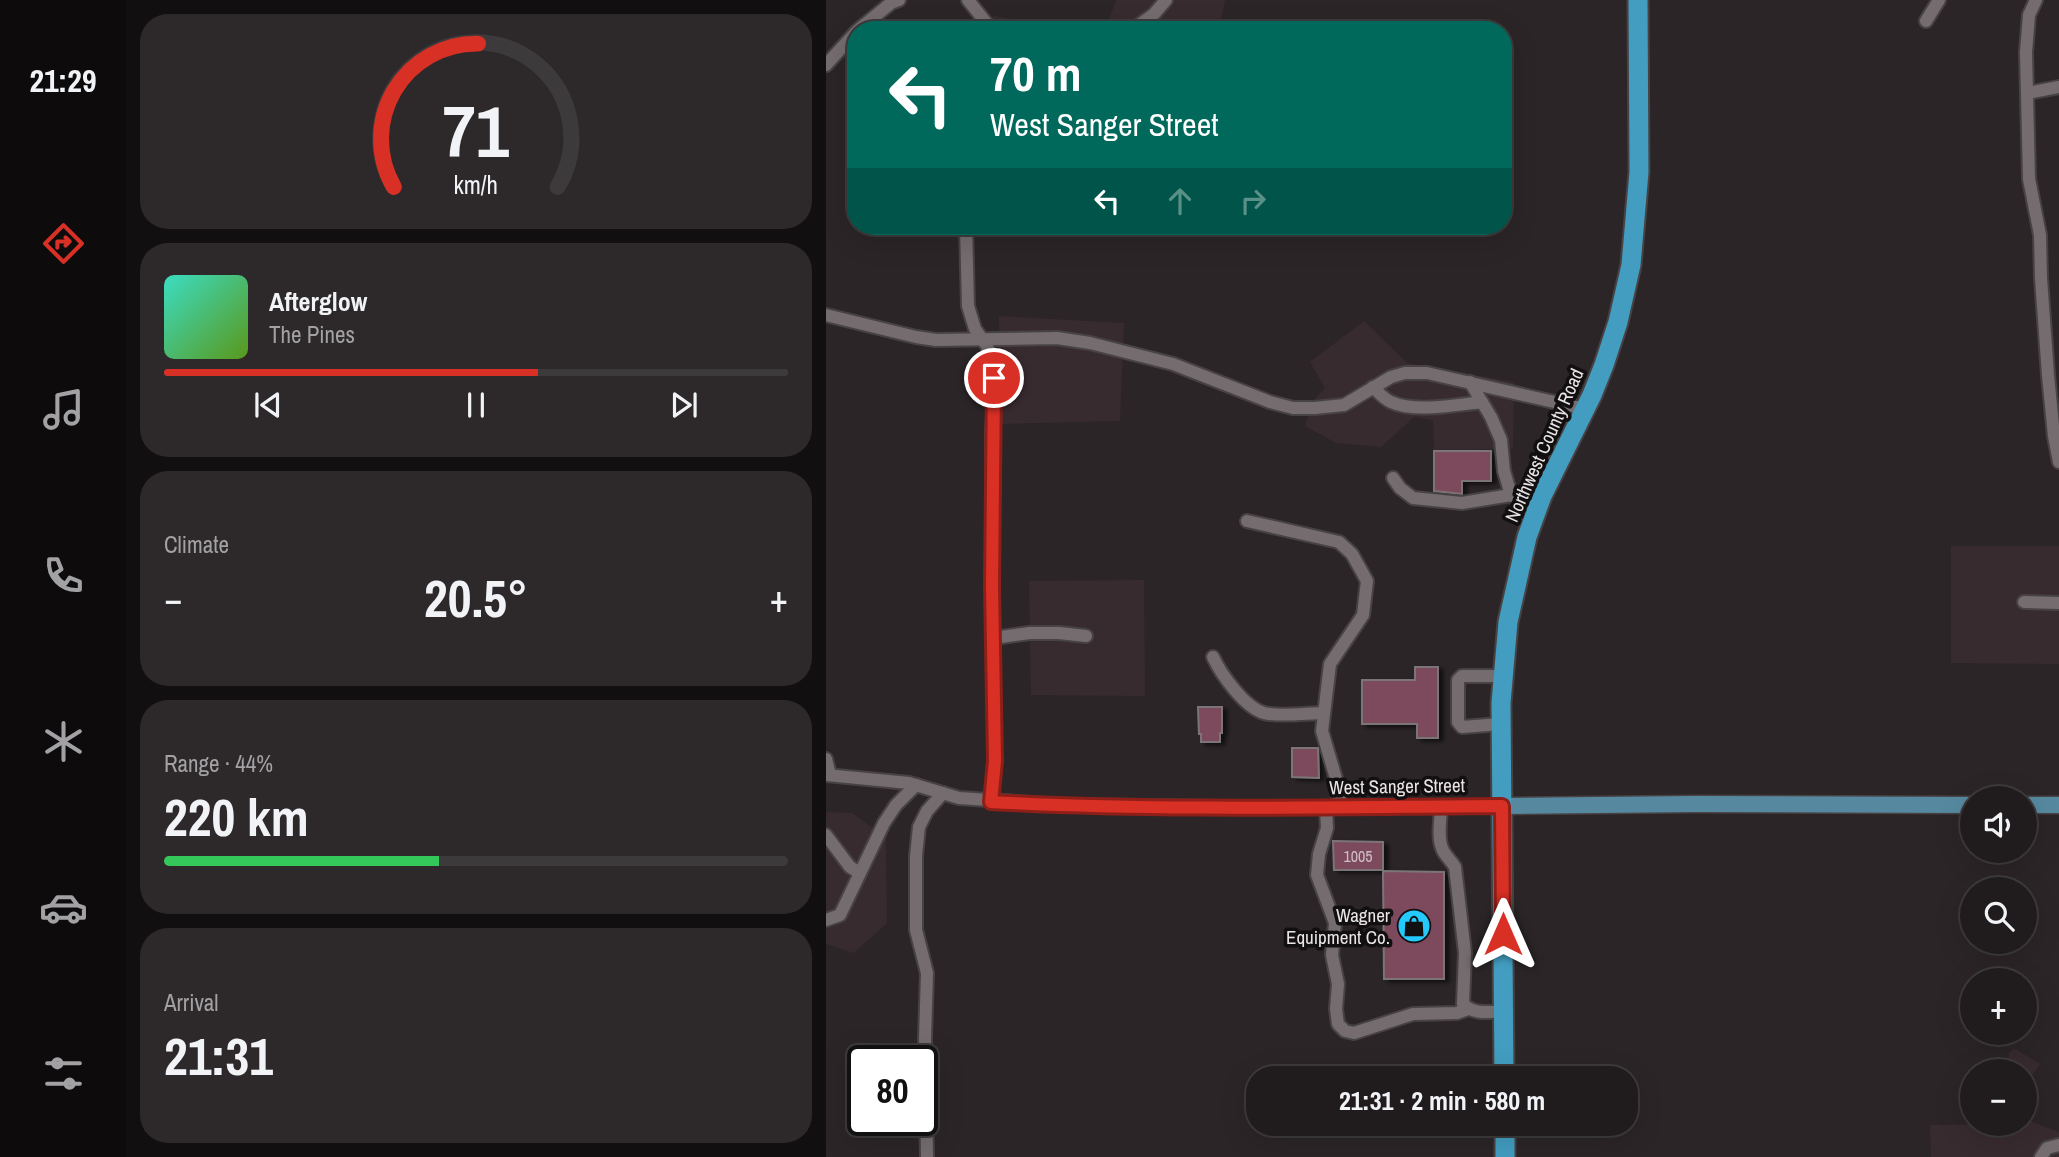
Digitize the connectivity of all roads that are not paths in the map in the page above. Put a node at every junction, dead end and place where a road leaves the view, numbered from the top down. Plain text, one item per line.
1 (899, 0) edge
2 (968, 0) edge
3 (1166, 0) edge
4 (1638, 0) edge
5 (1940, 0) edge
6 (2034, 0) edge
7 (870, 21) edge
8 (985, 21) edge
9 (1144, 21) edge
10 (1926, 21) dead end
11 (847, 42) edge
12 (826, 65) edge
13 (2059, 87) edge
14 (2027, 93) junction
15 (966, 235) edge
16 (826, 315) edge
17 (983, 340) junction
18 (1470, 382) junction
19 (1373, 387) junction
20 (1482, 402) junction
21 (1585, 410) junction
22 (2059, 462) edge
23 (1393, 478) dead end
24 (1511, 495) junction
25 (1537, 509) junction
26 (1247, 521) dead end
27 (2024, 602) dead end
28 (2059, 603) edge
29 (1086, 636) dead end
30 (993, 638) junction
31 (1213, 657) dead end
32 (1503, 676) junction
33 (1324, 713) junction
34 (1501, 724) junction
35 (826, 758) edge
36 (828, 775) edge
37 (916, 785) junction
38 (943, 793) junction
39 (991, 802) junction
40 (1960, 805) edge
41 (2037, 805) edge
42 (2059, 805) edge
43 (1441, 806) junction
44 (1502, 806) junction
45 (1343, 807) junction
46 (1326, 808) junction
47 (826, 835) edge
48 (860, 873) junction
49 (826, 920) edge
50 (1468, 1009) junction
51 (1504, 1011) junction
52 (1504, 1066) edge
53 (1505, 1136) edge
54 (2059, 1145) edge
55 (927, 1157) edge
56 (1505, 1157) edge
57 (2041, 1157) edge

1 - 7 street
2 - 8 street
3 - 9 street
4 - 21 highway, Northwest County Road
5 - 10 street
6 - 14 street
11 - 12 street
13 - 14 street
14 - 22 street
15 - 17 street
16 - 17 street
17 - 19 street
17 - 30 street
18 - 19 street
18 - 20 street
18 - 21 street
19 - 20 street
20 - 24 street
21 - 25 highway, Northwest County Road
23 - 24 street
24 - 25 street
25 - 32 highway, Northwest County Road
26 - 33 street
27 - 28 street
29 - 30 street
30 - 39 street
31 - 33 street
32 - 34 highway, Northwest County Road
32 - 34 street
33 - 45 street
34 - 44 highway, Northwest County Road
35 - 36 street
36 - 37 street, West Sanger Street
37 - 38 street, West Sanger Street
37 - 48 street
38 - 39 street, West Sanger Street
38 - 55 street
39 - 46 street, West Sanger Street
40 - 44 main road, West Sanger Street
41 - 42 main road
43 - 44 street, West Sanger Street
43 - 45 street, West Sanger Street
43 - 50 street
44 - 51 highway, Northwest County Road
45 - 46 street, West Sanger Street
46 - 50 street
47 - 48 street
48 - 49 street
50 - 51 street
51 - 52 highway, Northwest County Road
53 - 56 highway
54 - 57 street

